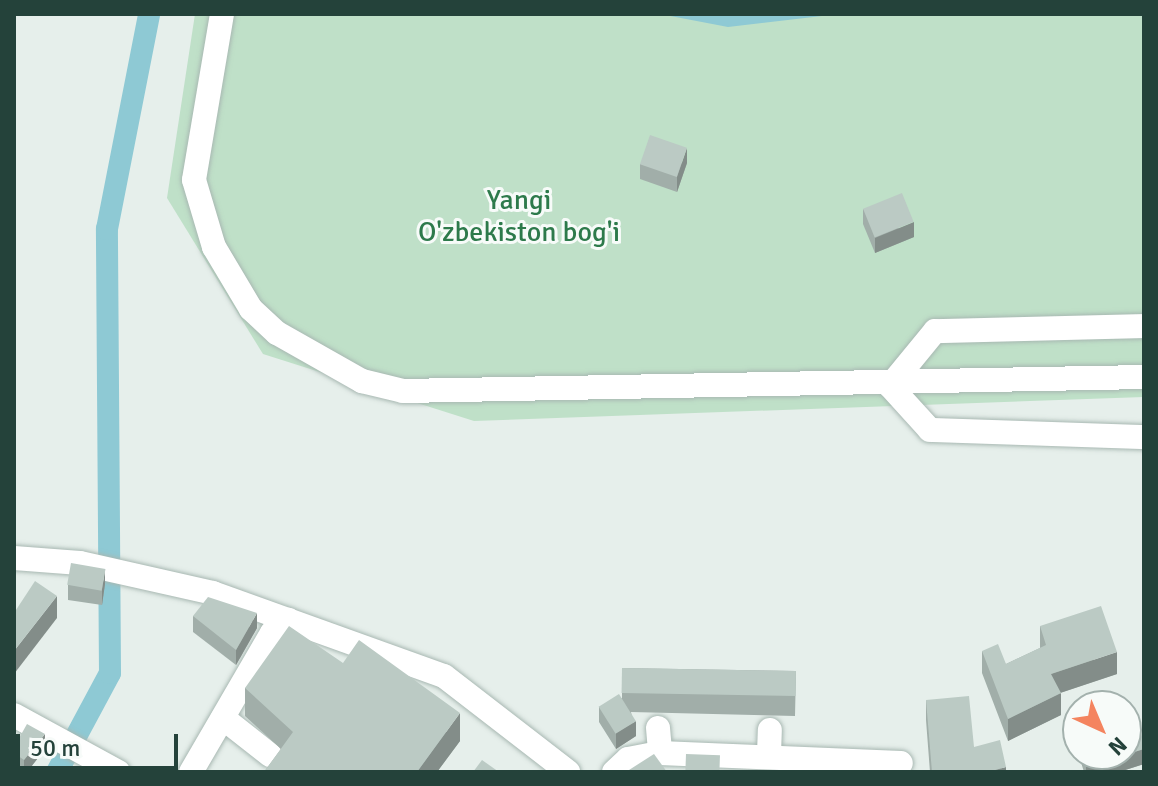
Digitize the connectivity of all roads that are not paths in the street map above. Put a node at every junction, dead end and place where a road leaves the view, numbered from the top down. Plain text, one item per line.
1 (222, 14) edge
2 (1144, 326) edge
3 (1144, 377) edge
4 (890, 386) junction
5 (1144, 437) edge
6 (14, 558) edge
7 (288, 620) junction
8 (14, 715) edge
9 (223, 718) junction
10 (658, 728) dead end
11 (660, 753) junction
12 (270, 755) dead end
13 (901, 763) dead end
14 (115, 770) edge
15 (191, 772) edge
16 (568, 772) edge
17 (614, 772) edge

1 - 4 lane
2 - 4 lane
3 - 4 lane
4 - 5 lane
6 - 7 lane
7 - 9 lane
7 - 16 lane
8 - 14 lane
9 - 12 lane
9 - 15 lane
10 - 11 lane
11 - 13 lane
11 - 17 lane

